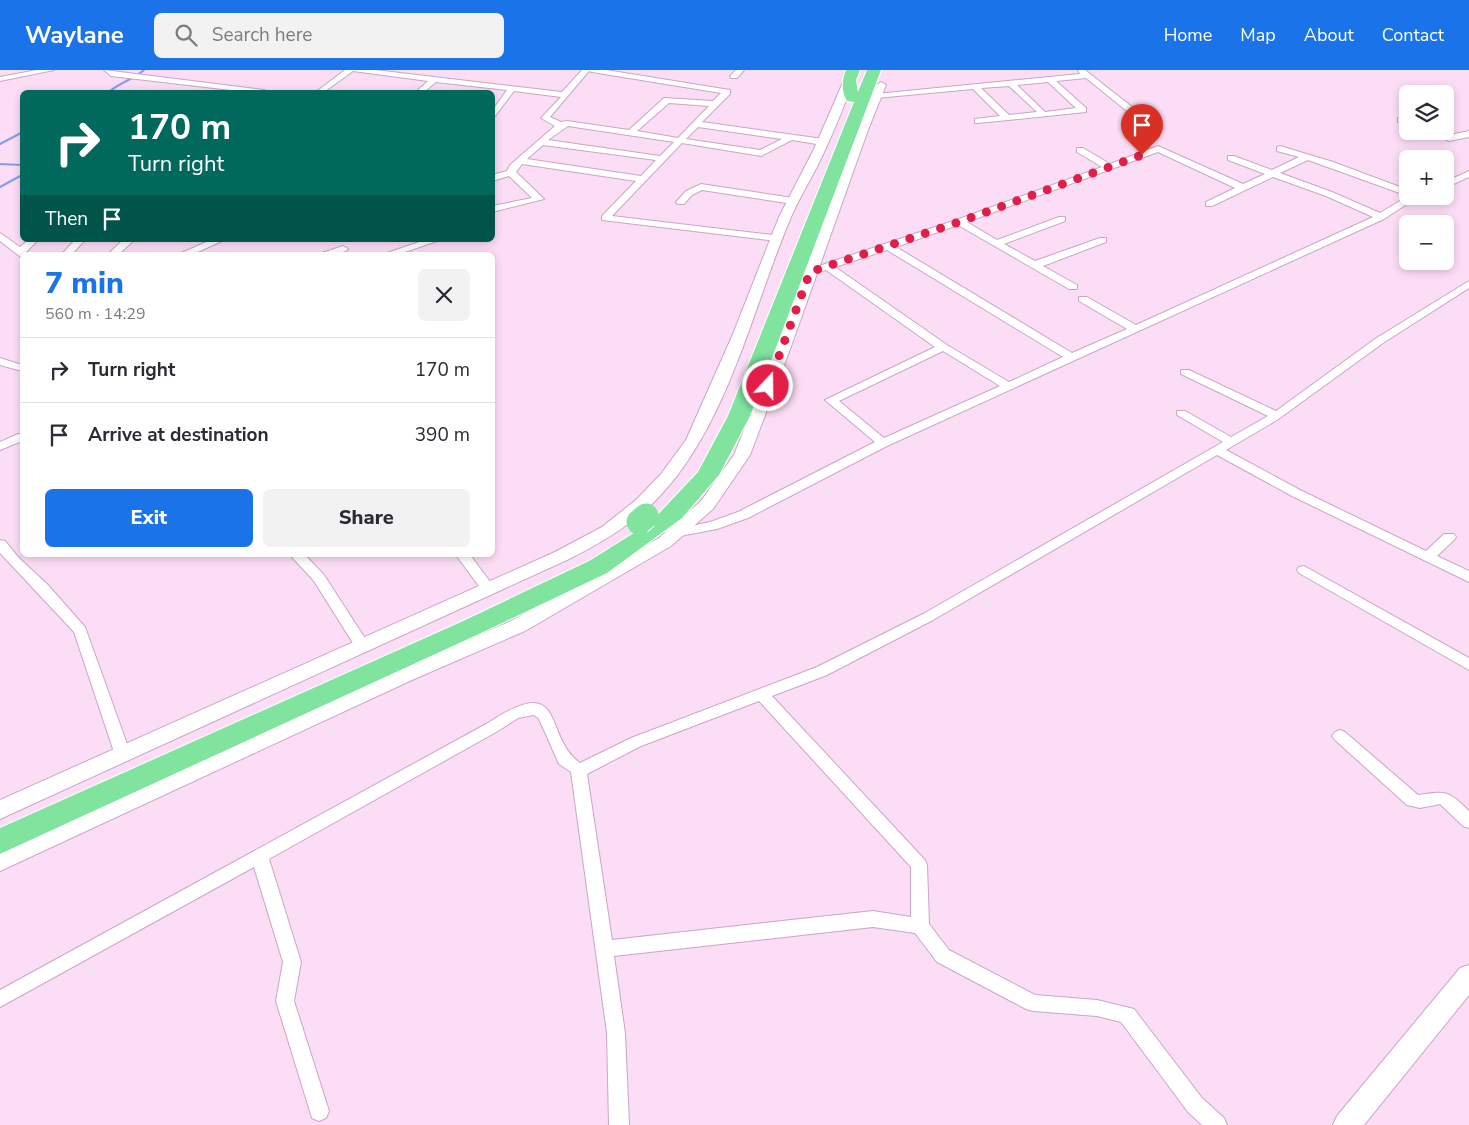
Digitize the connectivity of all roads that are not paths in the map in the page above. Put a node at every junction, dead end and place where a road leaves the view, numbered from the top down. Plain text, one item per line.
1 (50, 70) edge
2 (108, 70) edge
3 (350, 70) edge
4 (356, 70) edge
5 (586, 70) edge
6 (592, 70) edge
7 (740, 70) edge
8 (1083, 73) edge
9 (734, 76) dead end
10 (0, 79) edge
11 (435, 79) junction
12 (1050, 80) junction
13 (866, 82) edge
14 (1012, 84) junction
15 (513, 87) junction
16 (975, 87) junction
17 (248, 90) edge
18 (323, 90) edge
19 (422, 90) edge
20 (567, 95) junction
21 (716, 104) junction
22 (495, 114) edge
23 (1044, 115) junction
24 (1007, 118) junction
25 (978, 121) dead end
26 (561, 124) junction
27 (698, 124) junction
28 (1152, 127) dead end
29 (629, 134) junction
30 (1469, 134) edge
31 (790, 138) junction
32 (1454, 138) edge
33 (541, 142) junction
34 (680, 142) junction
35 (823, 142) junction
36 (1080, 150) dead end
37 (1280, 150) dead end
38 (1307, 157) junction
39 (664, 158) junction
40 (1231, 158) dead end
41 (520, 161) junction
42 (1109, 167) junction
43 (511, 173) junction
44 (1273, 174) junction
45 (1469, 174) edge
46 (495, 177) edge
47 (644, 179) junction
48 (1454, 181) edge
49 (1244, 188) junction
50 (1399, 190) edge
51 (801, 197) junction
52 (681, 202) dead end
53 (1209, 204) dead end
54 (1400, 205) edge
55 (495, 209) edge
56 (1381, 217) junction
57 (1062, 219) dead end
58 (959, 222) junction
59 (0, 236) edge
60 (777, 238) junction
61 (1103, 240) dead end
62 (31, 242) edge
63 (78, 242) edge
64 (127, 242) edge
65 (214, 242) edge
66 (428, 242) edge
67 (997, 243) junction
68 (888, 246) junction
69 (20, 252) edge
70 (24, 252) edge
71 (69, 252) edge
72 (115, 252) edge
73 (189, 252) edge
74 (396, 252) edge
75 (1035, 266) junction
76 (828, 267) junction
77 (810, 272) junction
78 (1469, 284) edge
79 (1073, 287) dead end
80 (1083, 299) dead end
81 (1136, 328) junction
82 (943, 347) junction
83 (1072, 358) junction
84 (0, 361) edge
85 (20, 367) edge
86 (1185, 372) dead end
87 (1008, 386) junction
88 (1181, 413) dead end
89 (1276, 415) junction
90 (20, 438) edge
91 (1231, 442) junction
92 (883, 443) junction
93 (0, 446) edge
94 (1216, 450) junction
95 (651, 522) junction
96 (1449, 537) dead end
97 (0, 544) edge
98 (1429, 556) junction
99 (299, 557) edge
100 (464, 557) edge
101 (1304, 570) dead end
102 (1469, 577) edge
103 (489, 590) junction
104 (363, 647) junction
105 (1469, 665) edge
106 (762, 695) junction
107 (1340, 736) dead end
108 (123, 755) junction
109 (578, 769) junction
110 (0, 810) edge
111 (1469, 821) edge
112 (0, 823) edge
113 (0, 842) edge
114 (259, 855) junction
115 (0, 861) edge
116 (920, 926) junction
117 (604, 949) junction
118 (1469, 976) edge
119 (0, 999) edge
120 (319, 1111) dead end
121 (619, 1125) edge
122 (1217, 1125) edge
123 (1347, 1125) edge

1 - 10 street
2 - 17 street
3 - 18 street
4 - 11 street
5 - 20 street
6 - 21 street
7 - 9 street
8 - 12 street
8 - 28 street
11 - 15 street
11 - 19 street
12 - 14 street
12 - 23 street
13 - 16 street
13 - 35 street
13 - 51 highway
13 - 77 street
13 - 95 highway
14 - 16 street
14 - 23 street
15 - 20 street
15 - 22 street
16 - 24 street
20 - 26 street
21 - 27 street
21 - 29 street
23 - 24 street
24 - 25 street
26 - 29 street
26 - 33 street
27 - 31 street
27 - 34 street
29 - 34 street
30 - 32 street
31 - 34 street
31 - 35 street
33 - 39 street
33 - 41 street
34 - 39 street
35 - 51 street
36 - 42 street
37 - 38 street
38 - 44 street
38 - 50 street
39 - 47 street
40 - 44 street
41 - 43 street
41 - 47 street
42 - 49 street
42 - 58 street
43 - 46 street
43 - 55 street
44 - 49 street
44 - 56 street
45 - 48 street
47 - 60 street
49 - 53 street
51 - 52 street
51 - 60 street
51 - 95 highway
54 - 56 street
56 - 81 street
57 - 67 street
58 - 67 street
58 - 68 street
59 - 69 street
60 - 95 street
61 - 75 street
62 - 70 street
63 - 71 street
64 - 72 street
65 - 73 street
66 - 74 street
67 - 75 street
68 - 76 street
68 - 83 street
75 - 79 street
76 - 77 street
76 - 82 street
77 - 95 street
78 - 89 street
80 - 81 street
81 - 83 street
82 - 87 street
82 - 92 street
83 - 87 street
84 - 85 street
86 - 89 street
87 - 92 street
88 - 91 street
89 - 91 street
90 - 93 street
91 - 94 street
92 - 95 street
94 - 98 street
94 - 106 street
95 - 103 street
95 - 112 highway
95 - 113 highway
95 - 115 street
96 - 98 street
97 - 108 street
98 - 102 street
99 - 104 street
100 - 103 street
101 - 105 street
103 - 104 street
104 - 108 street
106 - 109 street
106 - 116 street
107 - 111 street
108 - 110 street
109 - 114 street
109 - 117 street
114 - 119 street
114 - 120 street
116 - 117 street
116 - 122 street
117 - 121 street
118 - 123 street

